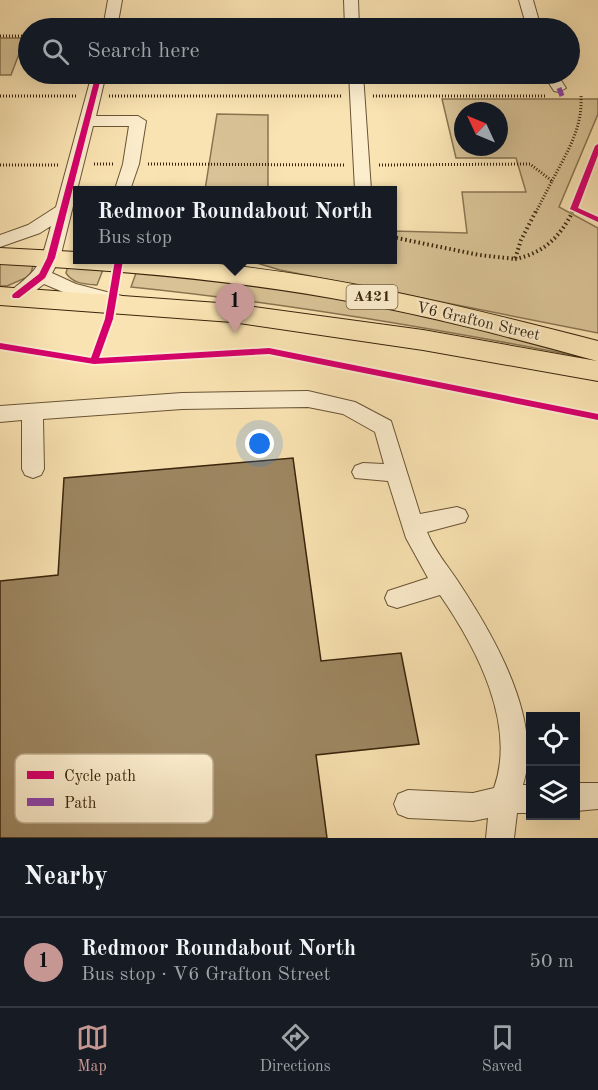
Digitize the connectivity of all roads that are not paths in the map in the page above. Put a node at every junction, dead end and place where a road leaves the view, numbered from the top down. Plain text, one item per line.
1 (115, 0) edge
2 (351, 0) edge
3 (526, 0) edge
4 (112, 18) edge
5 (352, 18) edge
6 (531, 18) edge
7 (96, 84) edge
8 (356, 84) edge
9 (560, 84) edge
10 (570, 94) road end
11 (86, 121) junction
12 (124, 186) dead end
13 (363, 186) edge
14 (64, 209) junction
15 (0, 241) edge
16 (0, 256) edge
17 (79, 264) edge
18 (122, 264) edge
19 (47, 267) junction
20 (6, 296) edge
21 (90, 298) junction
22 (598, 351) edge
23 (598, 371) edge
24 (32, 411) junction
25 (0, 414) edge
26 (33, 470) dead end
27 (363, 472) dead end
28 (397, 473) junction
29 (457, 516) dead end
30 (414, 525) junction
31 (445, 583) junction
32 (397, 598) dead end
33 (517, 799) edge
34 (408, 804) dead end
35 (500, 838) edge

1 - 4 street
2 - 5 street
3 - 6 street
7 - 11 street
8 - 13 street
9 - 10 street
11 - 12 street
11 - 14 street
14 - 15 street
14 - 19 street
16 - 19 highway, V6 Grafton Street / A421
17 - 19 highway, V6 Grafton Street / A421
18 - 22 highway, V6 Grafton Street / A421
19 - 20 street
19 - 21 street
20 - 21 highway, V6 Grafton Street / A421
21 - 23 highway, V6 Grafton Street / A421
24 - 25 street
24 - 26 street
24 - 28 street
27 - 28 street
28 - 30 street
29 - 30 street
30 - 31 street
31 - 32 street
31 - 33 street
33 - 34 street
33 - 35 street

